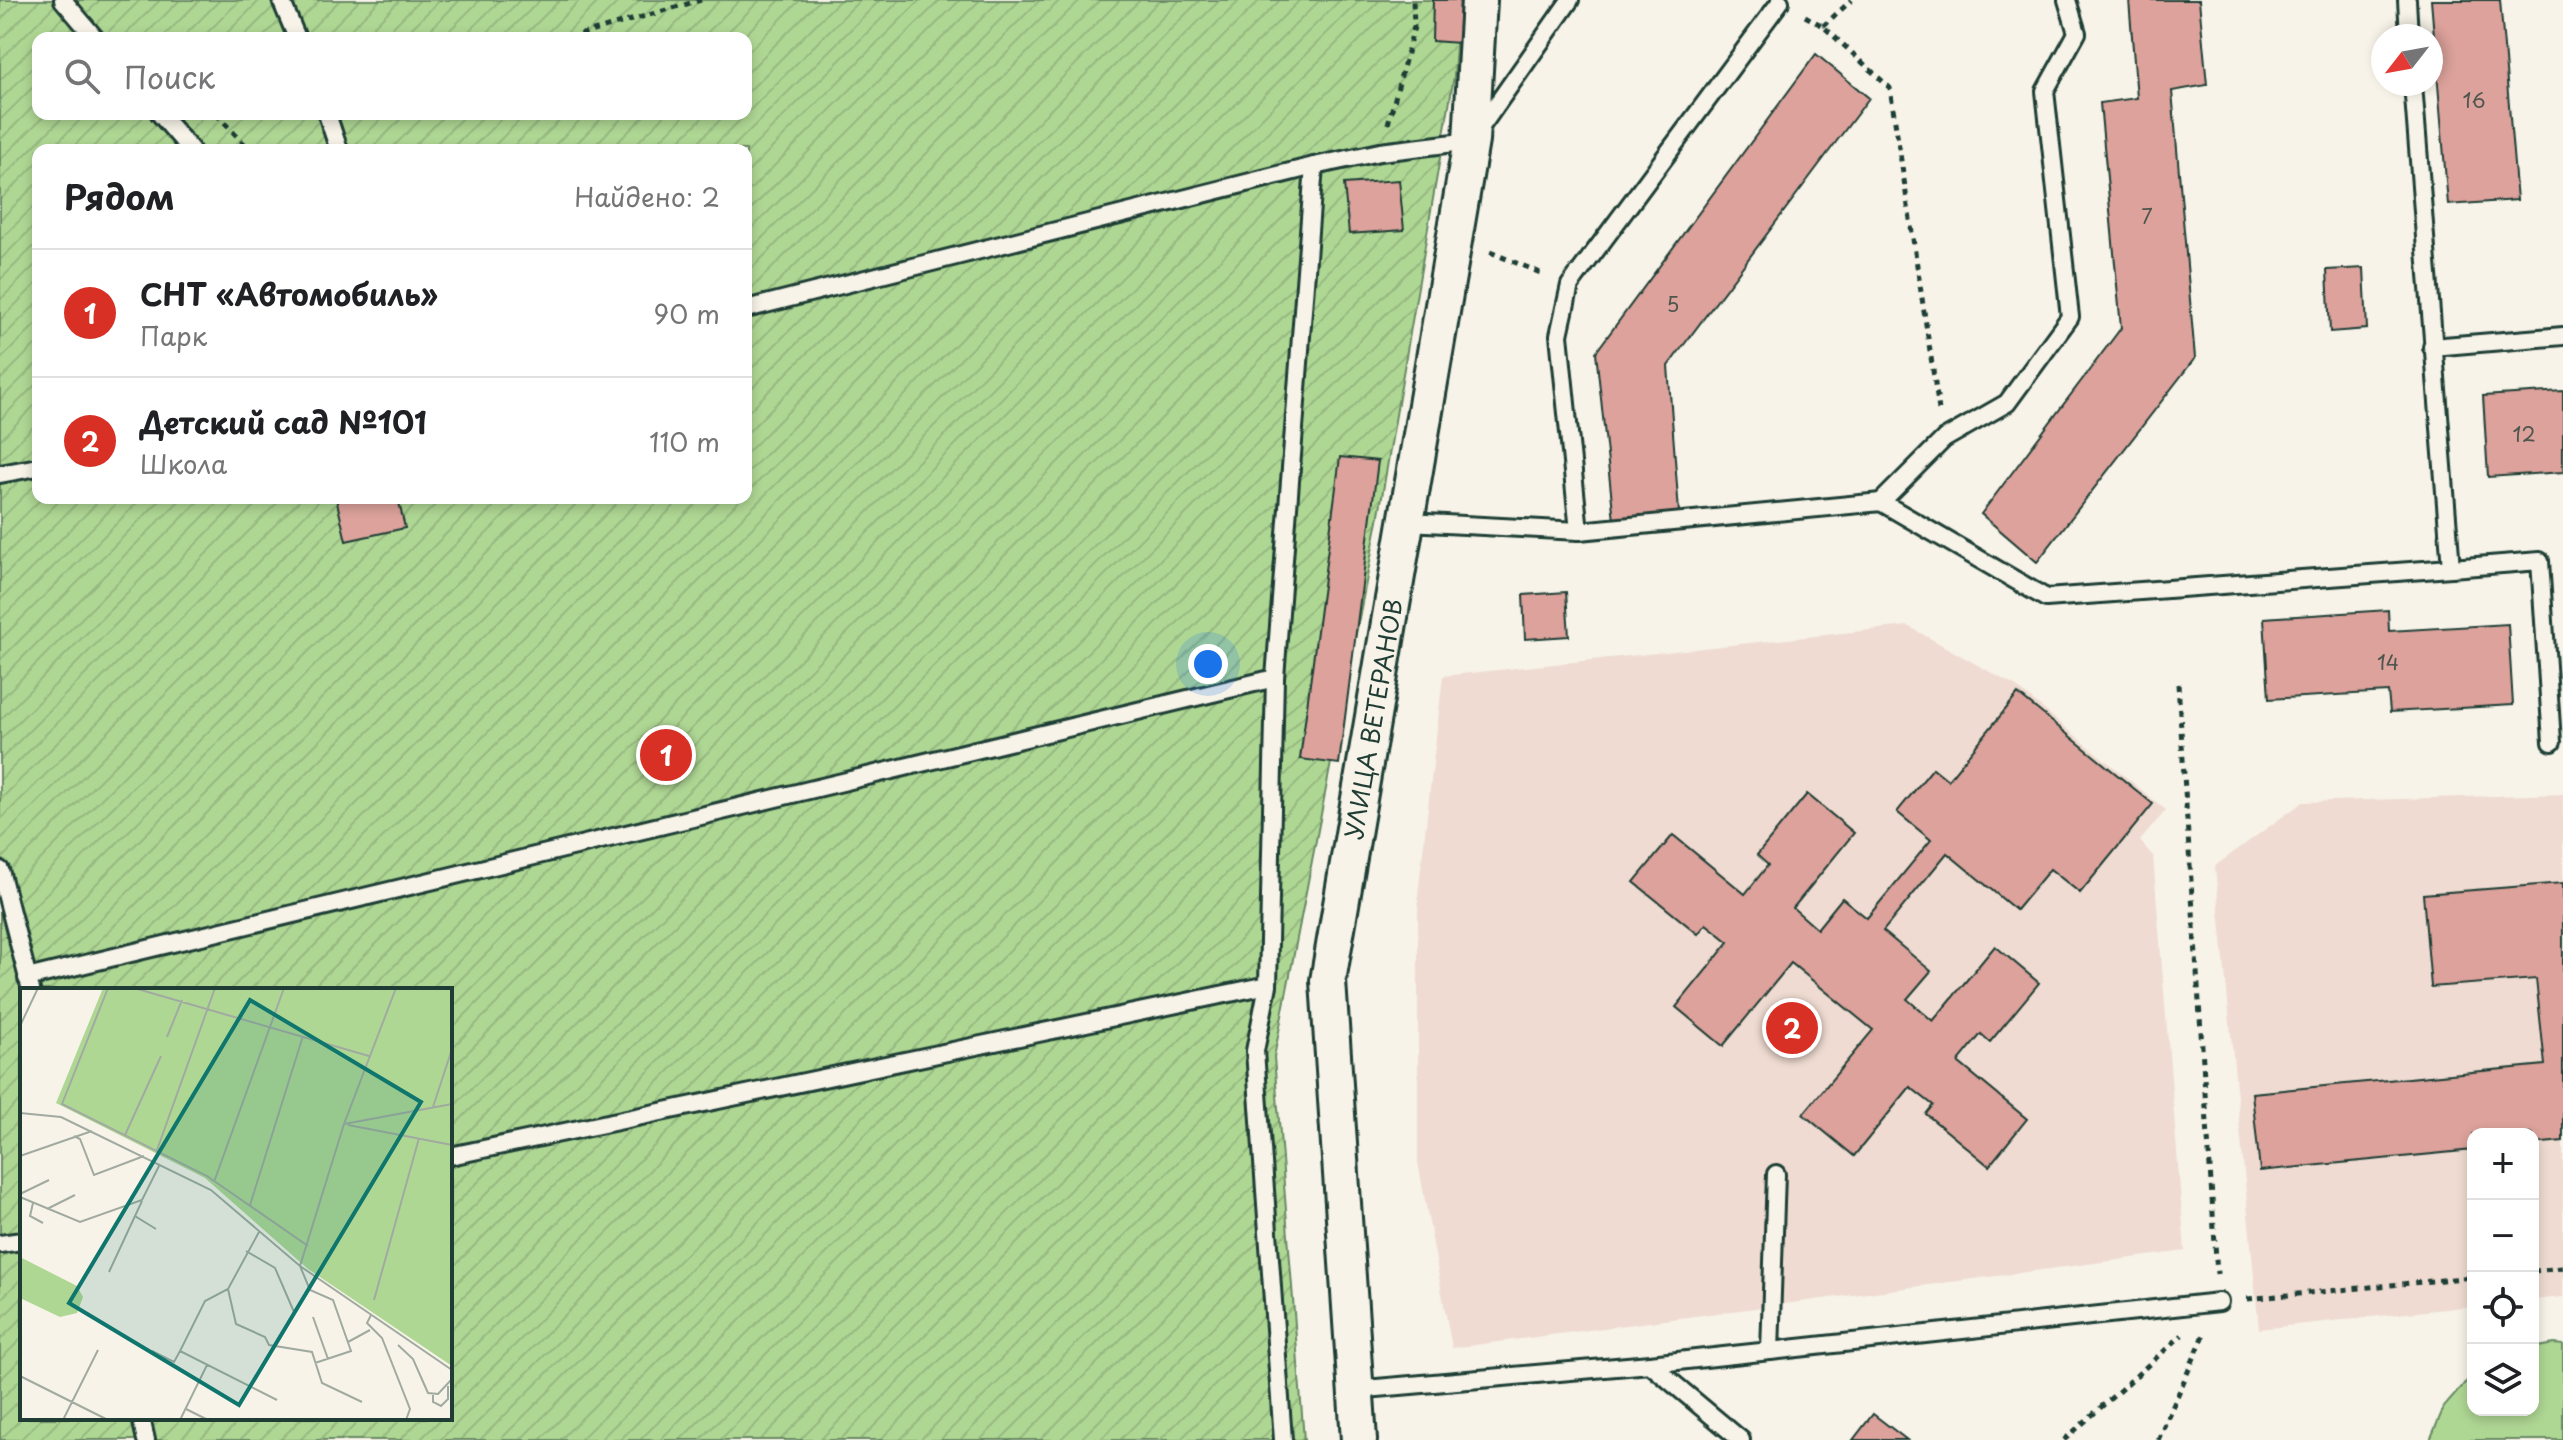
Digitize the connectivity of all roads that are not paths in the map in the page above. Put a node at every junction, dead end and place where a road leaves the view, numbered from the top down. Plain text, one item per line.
1 (63, 0) edge
2 (281, 0) edge
3 (1479, 0) edge
4 (1570, 0) edge
5 (2067, 0) edge
6 (2407, 0) edge
7 (1780, 2) edge
8 (2408, 24) edge
9 (90, 32) edge
10 (294, 32) edge
11 (2414, 96) edge
12 (165, 120) edge
13 (329, 120) edge
14 (1471, 141) junction
15 (186, 144) edge
16 (337, 144) edge
17 (1314, 166) junction
18 (752, 307) edge
19 (2563, 336) edge
20 (2432, 347) junction
21 (32, 468) edge
22 (0, 474) edge
23 (1881, 502) junction
24 (1408, 522) junction
25 (1579, 531) junction
26 (2451, 568) junction
27 (1275, 678) junction
28 (2552, 742) dead end
29 (0, 870) edge
30 (29, 984) edge
31 (1268, 985) junction
32 (452, 1156) edge
33 (1776, 1174) dead end
34 (20, 1241) edge
35 (0, 1244) edge
36 (2219, 1302) road end
37 (1770, 1351) junction
38 (1650, 1364) junction
39 (1354, 1390) junction
40 (141, 1420) edge
41 (146, 1440) edge
42 (1283, 1440) edge
43 (1359, 1440) edge
44 (1741, 1440) edge

1 - 9 lane
2 - 10 lane
3 - 14 street, УЛИЦА ВЕТЕРАНОВ
4 - 14 lane
5 - 23 lane
6 - 8 lane
7 - 25 lane
11 - 20 lane
12 - 15 lane
13 - 16 lane
14 - 17 lane
14 - 24 street, УЛИЦА ВЕТЕРАНОВ
17 - 18 lane
17 - 27 lane
19 - 20 lane
20 - 26 lane
21 - 22 lane
23 - 25 lane
23 - 26 lane
24 - 25 lane
24 - 39 street, УЛИЦА ВЕТЕРАНОВ
26 - 28 lane
27 - 30 lane
27 - 31 lane
29 - 30 lane
31 - 32 lane
31 - 42 lane
33 - 37 lane
34 - 35 lane
36 - 37 lane
37 - 38 lane
38 - 39 lane
38 - 44 lane
39 - 43 street, УЛИЦА ВЕТЕРАНОВ
40 - 41 lane

